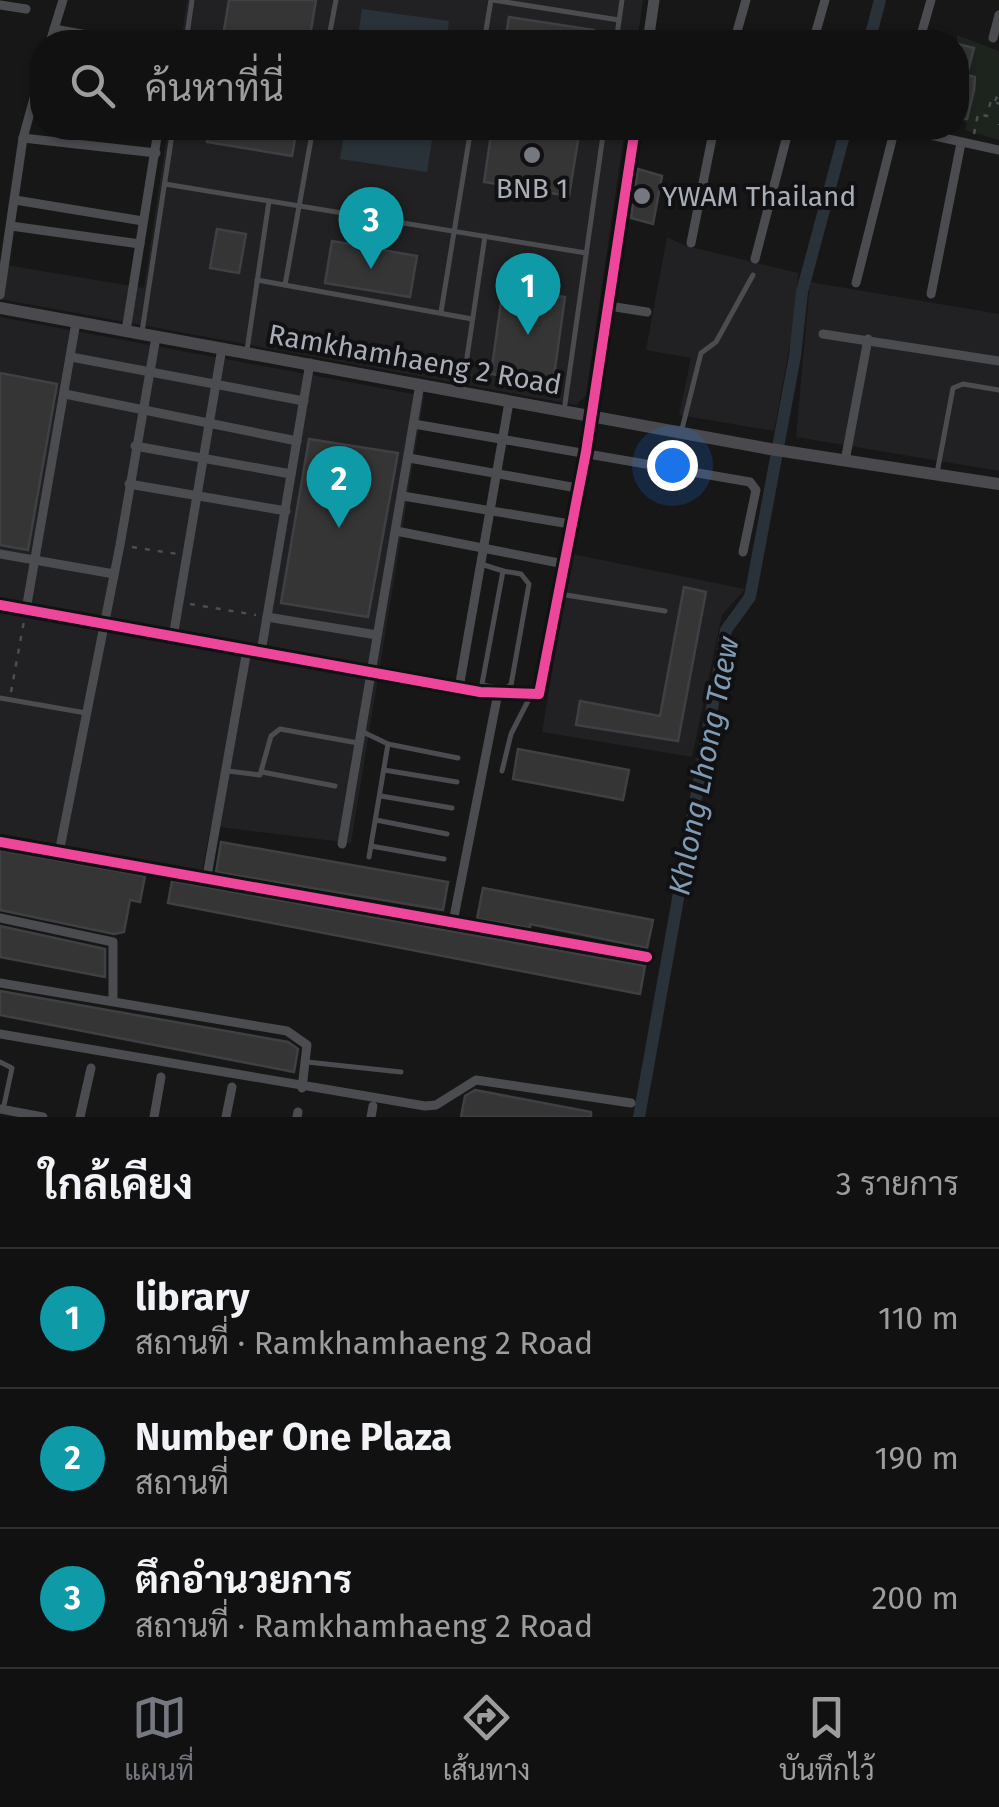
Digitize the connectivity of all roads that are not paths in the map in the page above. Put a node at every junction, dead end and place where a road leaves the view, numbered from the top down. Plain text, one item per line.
1 (63, 0) edge
2 (192, 0) edge
3 (336, 0) edge
4 (492, 0) edge
5 (622, 0) edge
6 (654, 0) edge
7 (746, 0) edge
8 (826, 0) edge
9 (931, 0) edge
10 (0, 5) edge
11 (26, 9) dead end
12 (999, 15) edge
13 (619, 20) junction
14 (54, 30) edge
15 (188, 30) edge
16 (330, 30) edge
17 (486, 30) edge
18 (618, 30) edge
19 (650, 30) edge
20 (737, 30) edge
21 (817, 30) edge
22 (922, 30) edge
23 (993, 38) dead end
24 (30, 113) edge
25 (24, 138) junction
26 (30, 139) edge
27 (40, 140) edge
28 (155, 140) edge
29 (171, 140) edge
30 (311, 140) edge
31 (469, 140) edge
32 (602, 140) edge
33 (633, 140) edge
34 (712, 140) edge
35 (786, 140) edge
36 (893, 140) edge
37 (948, 140) edge
38 (966, 144) junction
39 (999, 150) edge
40 (156, 154) junction
41 (165, 184) junction
42 (15, 200) junction
43 (269, 201) junction
44 (298, 205) junction
45 (0, 212) edge
46 (13, 214) junction
47 (143, 221) junction
48 (11, 226) junction
49 (456, 231) junction
50 (485, 236) junction
51 (691, 243) dead end
52 (140, 244) junction
53 (586, 253) junction
54 (755, 259) dead end
55 (753, 275) dead end
56 (257, 280) junction
57 (856, 283) dead end
58 (285, 285) junction
59 (931, 294) dead end
60 (0, 295) edge
61 (609, 306) junction
62 (0, 308) edge
63 (647, 312) dead end
64 (441, 313) junction
65 (472, 319) junction
66 (76, 322) junction
67 (126, 331) junction
68 (823, 334) dead end
69 (148, 336) junction
70 (868, 340) junction
71 (222, 348) junction
72 (246, 353) junction
73 (71, 357) junction
74 (999, 361) edge
75 (310, 363) junction
76 (149, 373) junction
77 (420, 384) junction
78 (215, 386) junction
79 (999, 390) edge
80 (462, 393) junction
81 (64, 394) junction
82 (304, 401) junction
83 (509, 402) junction
84 (564, 408) junction
85 (142, 410) junction
86 (592, 416) junction
87 (209, 424) junction
88 (414, 424) junction
89 (682, 432) junction
90 (500, 438) junction
91 (297, 442) junction
92 (134, 446) junction
93 (586, 452) junction
94 (202, 458) junction
95 (408, 458) junction
96 (844, 461) junction
97 (291, 474) junction
98 (496, 474) junction
99 (936, 476) junction
100 (129, 484) junction
101 (999, 484) edge
102 (577, 488) junction
103 (196, 494) junction
104 (403, 496) junction
105 (286, 510) junction
106 (489, 510) junction
107 (570, 524) junction
108 (396, 531) junction
109 (484, 548) junction
110 (743, 552) dead end
111 (0, 554) edge
112 (35, 560) junction
113 (481, 564) junction
114 (564, 564) junction
115 (503, 571) junction
116 (114, 574) junction
117 (560, 594) junction
118 (0, 605) edge
119 (26, 610) junction
120 (666, 611) dead end
121 (267, 617) junction
122 (104, 624) junction
123 (378, 634) junction
124 (173, 636) junction
125 (248, 650) junction
126 (261, 652) junction
127 (370, 672) junction
128 (459, 688) junction
129 (481, 688) junction
130 (498, 693) junction
131 (530, 697) junction
132 (0, 698) edge
133 (86, 714) junction
134 (360, 731) junction
135 (358, 743) junction
136 (388, 744) junction
137 (458, 758) dead end
138 (384, 770) junction
139 (228, 771) junction
140 (502, 771) dead end
141 (262, 772) junction
142 (457, 782) dead end
143 (335, 786) dead end
144 (379, 796) junction
145 (452, 808) dead end
146 (375, 820) junction
147 (447, 834) dead end
148 (0, 842) edge
149 (342, 844) dead end
150 (371, 846) junction
151 (59, 852) junction
152 (369, 857) dead end
153 (444, 859) dead end
154 (207, 876) junction
155 (0, 918) edge
156 (454, 922) junction
157 (647, 957) dead end
158 (0, 983) edge
159 (113, 1000) junction
160 (0, 1034) edge
161 (0, 1062) edge
162 (306, 1062) junction
163 (91, 1068) dead end
164 (402, 1072) dead end
165 (161, 1077) dead end
166 (232, 1087) dead end
167 (302, 1088) junction
168 (630, 1103) dead end
169 (1, 1109) edge
170 (39, 1117) edge
171 (80, 1117) edge
172 (154, 1117) edge
173 (226, 1117) edge

1 - 14 street
2 - 15 lane
3 - 16 lane
4 - 13 lane
4 - 17 lane
5 - 13 lane
6 - 19 street
7 - 20 street
8 - 21 street
9 - 22 street
10 - 11 street
12 - 23 street
13 - 18 lane
24 - 25 street
25 - 26 street
25 - 42 street
27 - 40 street
28 - 40 street
29 - 41 lane
30 - 44 lane
31 - 49 lane
32 - 53 lane
33 - 61 street
34 - 51 street
35 - 54 street
36 - 57 street
37 - 38 street
38 - 39 street
38 - 59 street
40 - 47 street
41 - 43 lane
41 - 69 lane
42 - 46 street
42 - 47 street
43 - 44 lane
43 - 56 lane
44 - 49 lane
44 - 58 lane
45 - 46 street
46 - 48 street
47 - 52 street
48 - 52 street
48 - 60 street
49 - 50 lane
49 - 64 lane
50 - 53 lane
50 - 65 lane
52 - 67 street
53 - 84 lane
55 - 89 lane
56 - 58 lane
56 - 72 lane
58 - 64 lane
61 - 63 street
61 - 86 street
62 - 66 main road, Ramkhamhaeng 2 Road
64 - 65 lane
65 - 80 lane
66 - 67 main road, Ramkhamhaeng 2 Road
66 - 73 street
67 - 69 main road, Ramkhamhaeng 2 Road
68 - 70 street
69 - 71 main road, Ramkhamhaeng 2 Road
69 - 76 street
70 - 74 street
70 - 96 street
71 - 72 main road, Ramkhamhaeng 2 Road
71 - 78 street
72 - 75 main road, Ramkhamhaeng 2 Road
73 - 76 street
73 - 81 street
75 - 77 main road, Ramkhamhaeng 2 Road
75 - 82 street
76 - 78 street
76 - 85 street
77 - 80 main road, Ramkhamhaeng 2 Road
77 - 88 street
78 - 82 street
78 - 87 street
79 - 99 lane
80 - 83 main road, Ramkhamhaeng 2 Road
81 - 85 street
81 - 112 street
82 - 91 street
83 - 84 main road, Ramkhamhaeng 2 Road
83 - 90 street
84 - 86 main road, Ramkhamhaeng 2 Road
85 - 87 street
85 - 92 street
86 - 89 main road, Ramkhamhaeng 2 Road
86 - 93 street
87 - 91 street
87 - 94 street
88 - 90 street
88 - 95 street
89 - 96 main road, Ramkhamhaeng 2 Road
90 - 93 street
90 - 98 street
91 - 97 street
92 - 94 street
92 - 100 street
93 - 102 street
93 - 110 street
94 - 97 street
94 - 103 street
95 - 98 street
95 - 104 street
96 - 99 main road, Ramkhamhaeng 2 Road
97 - 105 street
98 - 102 street
98 - 106 street
99 - 101 main road, Ramkhamhaeng 2 Road
100 - 103 street
100 - 116 street
102 - 107 street
103 - 105 street
103 - 124 street
104 - 106 street
104 - 108 street
105 - 121 street
106 - 107 street
106 - 109 street
107 - 114 street
108 - 109 street
108 - 123 street
109 - 113 street
109 - 114 street
111 - 112 street
112 - 116 street
112 - 119 street
113 - 115 lane
113 - 128 street
114 - 117 street
115 - 129 lane
115 - 129 lane
116 - 122 street
117 - 120 lane
117 - 131 street
118 - 119 street
119 - 122 street
121 - 123 street
121 - 126 street
122 - 124 street
122 - 133 street
123 - 127 street
124 - 125 street
125 - 126 street
125 - 139 street
126 - 127 street
127 - 128 street
127 - 134 street
128 - 129 street
129 - 130 street
130 - 131 street
130 - 156 street
131 - 140 lane
132 - 133 lane
133 - 151 street
134 - 135 street
134 - 136 lane
135 - 141 lane
135 - 149 street
136 - 137 lane
136 - 138 lane
138 - 142 lane
138 - 144 lane
139 - 141 lane
139 - 154 street
141 - 143 lane
144 - 145 lane
144 - 146 lane
146 - 147 lane
146 - 150 lane
148 - 151 street
150 - 152 lane
150 - 153 lane
151 - 154 street
154 - 156 street
155 - 159 street
156 - 157 street
158 - 159 street
159 - 162 street
160 - 167 street
161 - 169 lane
162 - 164 lane
162 - 167 street
163 - 171 street
165 - 172 street
166 - 173 street
167 - 168 street
169 - 170 street

